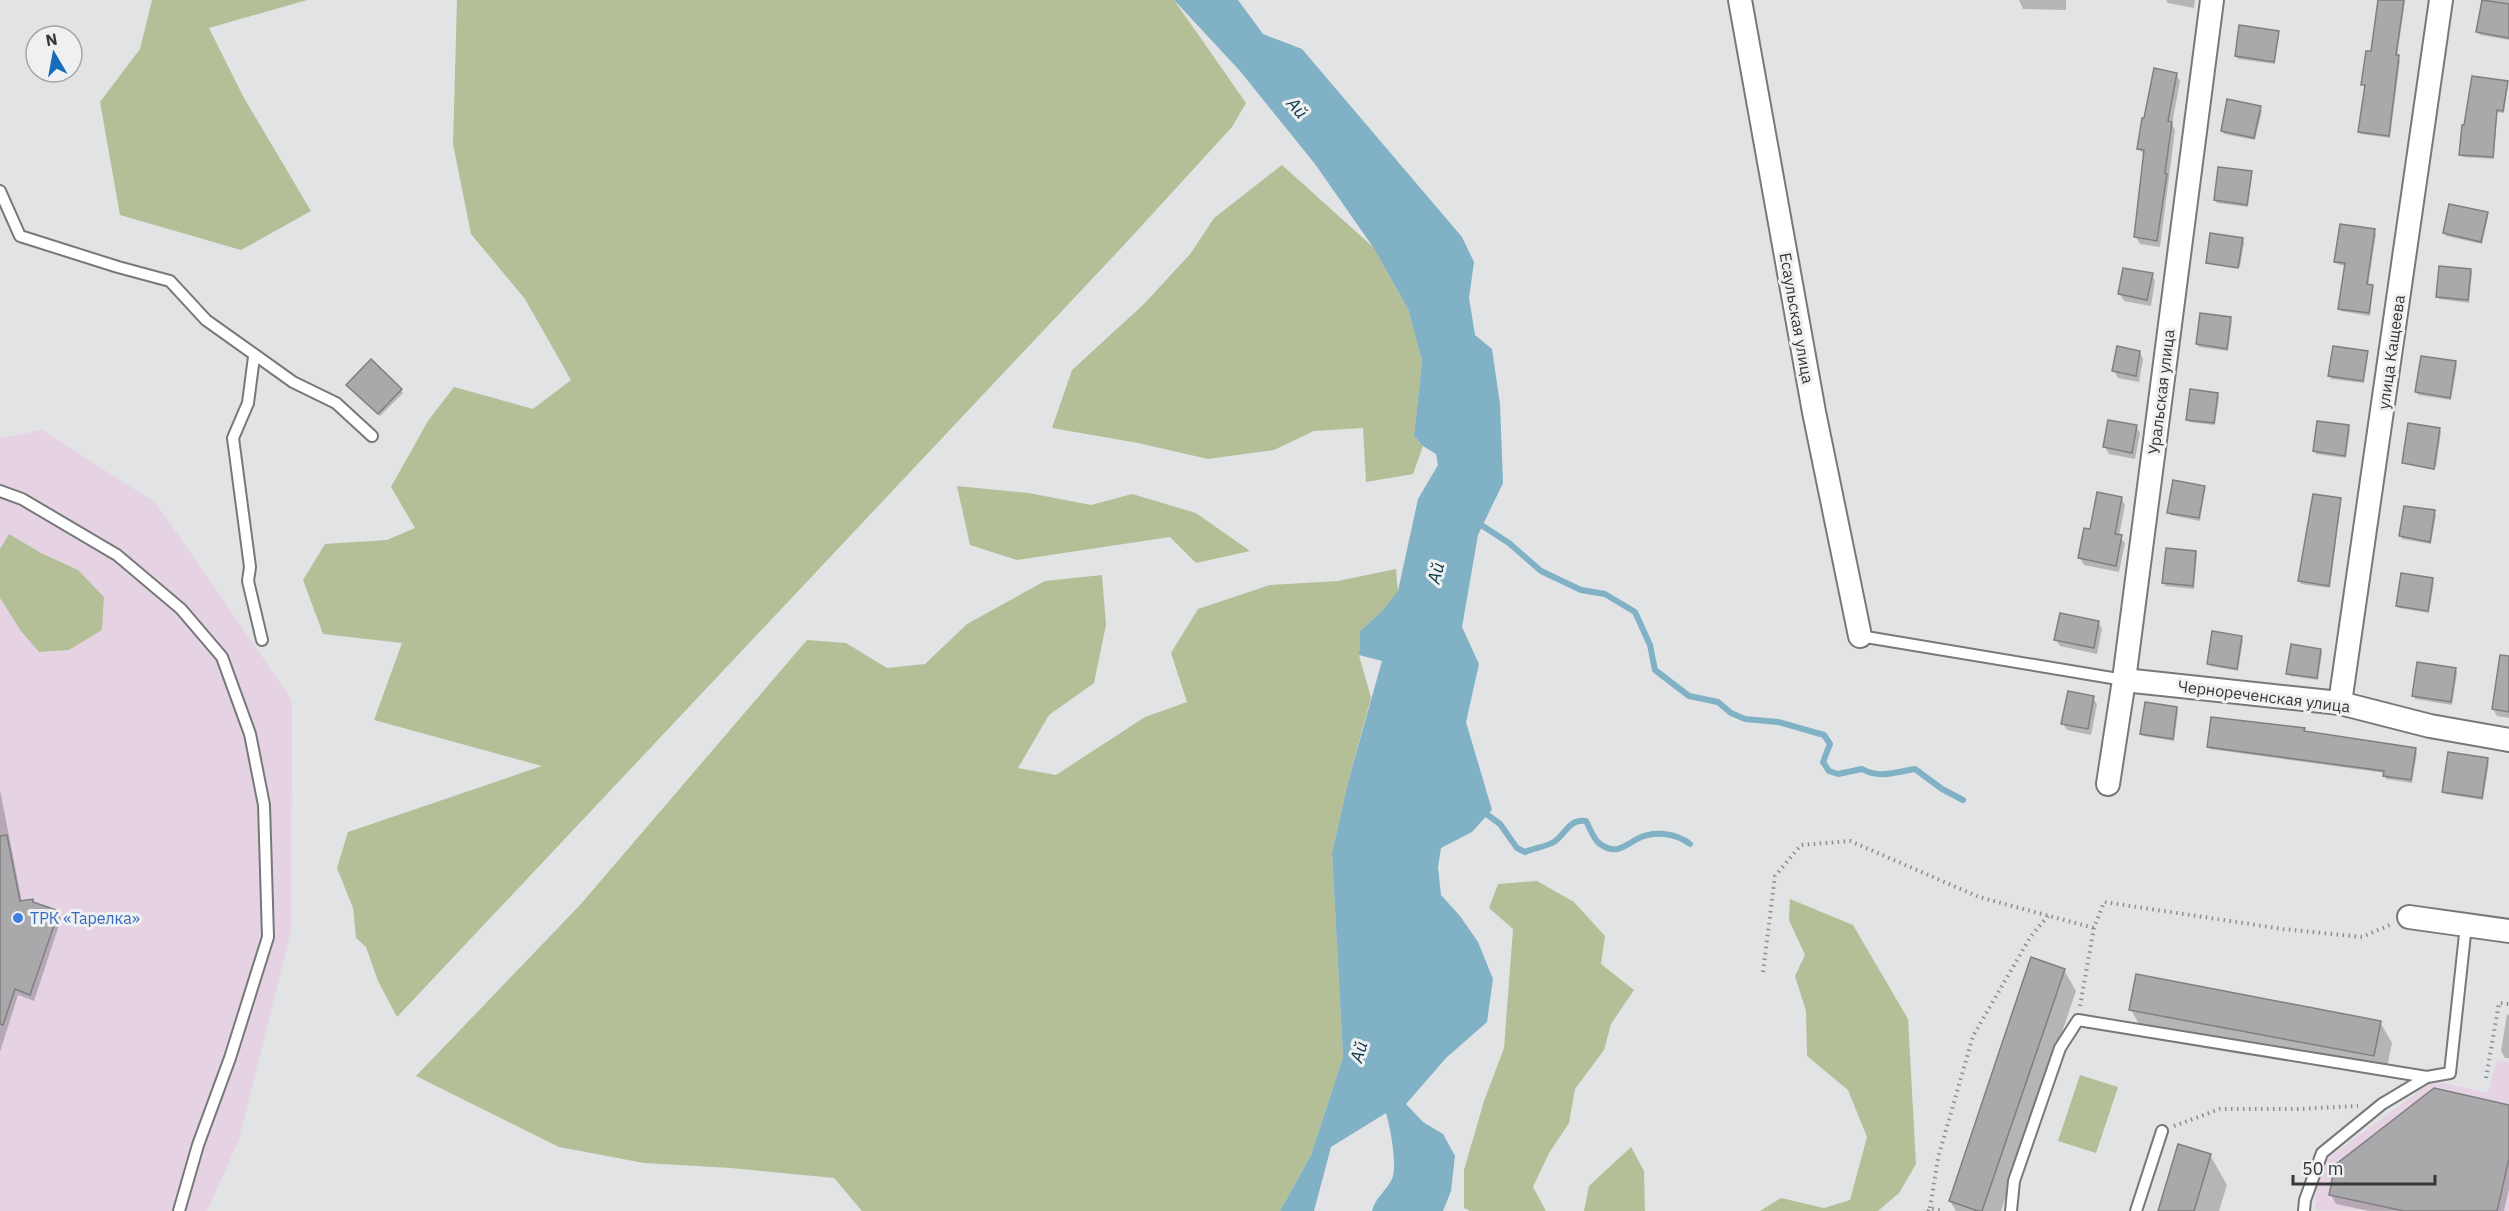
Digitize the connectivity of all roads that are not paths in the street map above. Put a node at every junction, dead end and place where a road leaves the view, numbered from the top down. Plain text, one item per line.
1 (1740, 0) edge
2 (2212, 0) edge
3 (2441, 0) edge
4 (0, 191) edge
5 (254, 357) junction
6 (372, 436) dead end
7 (0, 491) edge
8 (1860, 636) joint
9 (262, 640) dead end
10 (2124, 680) junction
11 (2340, 703) junction
12 (2509, 740) edge
13 (2108, 784) dead end
14 (2409, 917) road end
15 (2466, 925) junction
16 (2509, 931) edge
17 (2427, 1077) junction
18 (2162, 1131) road end
19 (179, 1211) edge
20 (2011, 1211) edge
21 (2136, 1211) edge
22 (2304, 1211) edge

1 - 8 street, Есаульская улица
2 - 10 street, Уральская улица
3 - 11 street, улица Кащеева
4 - 5 lane
5 - 6 lane
5 - 9 lane
7 - 19 lane
8 - 10 lane
10 - 11 street, Чернореченская улица
10 - 13 street, Уральская улица
11 - 12 street, Чернореченская улица
14 - 15 street
15 - 16 street
15 - 17 lane
17 - 20 lane
17 - 22 lane
18 - 21 lane

